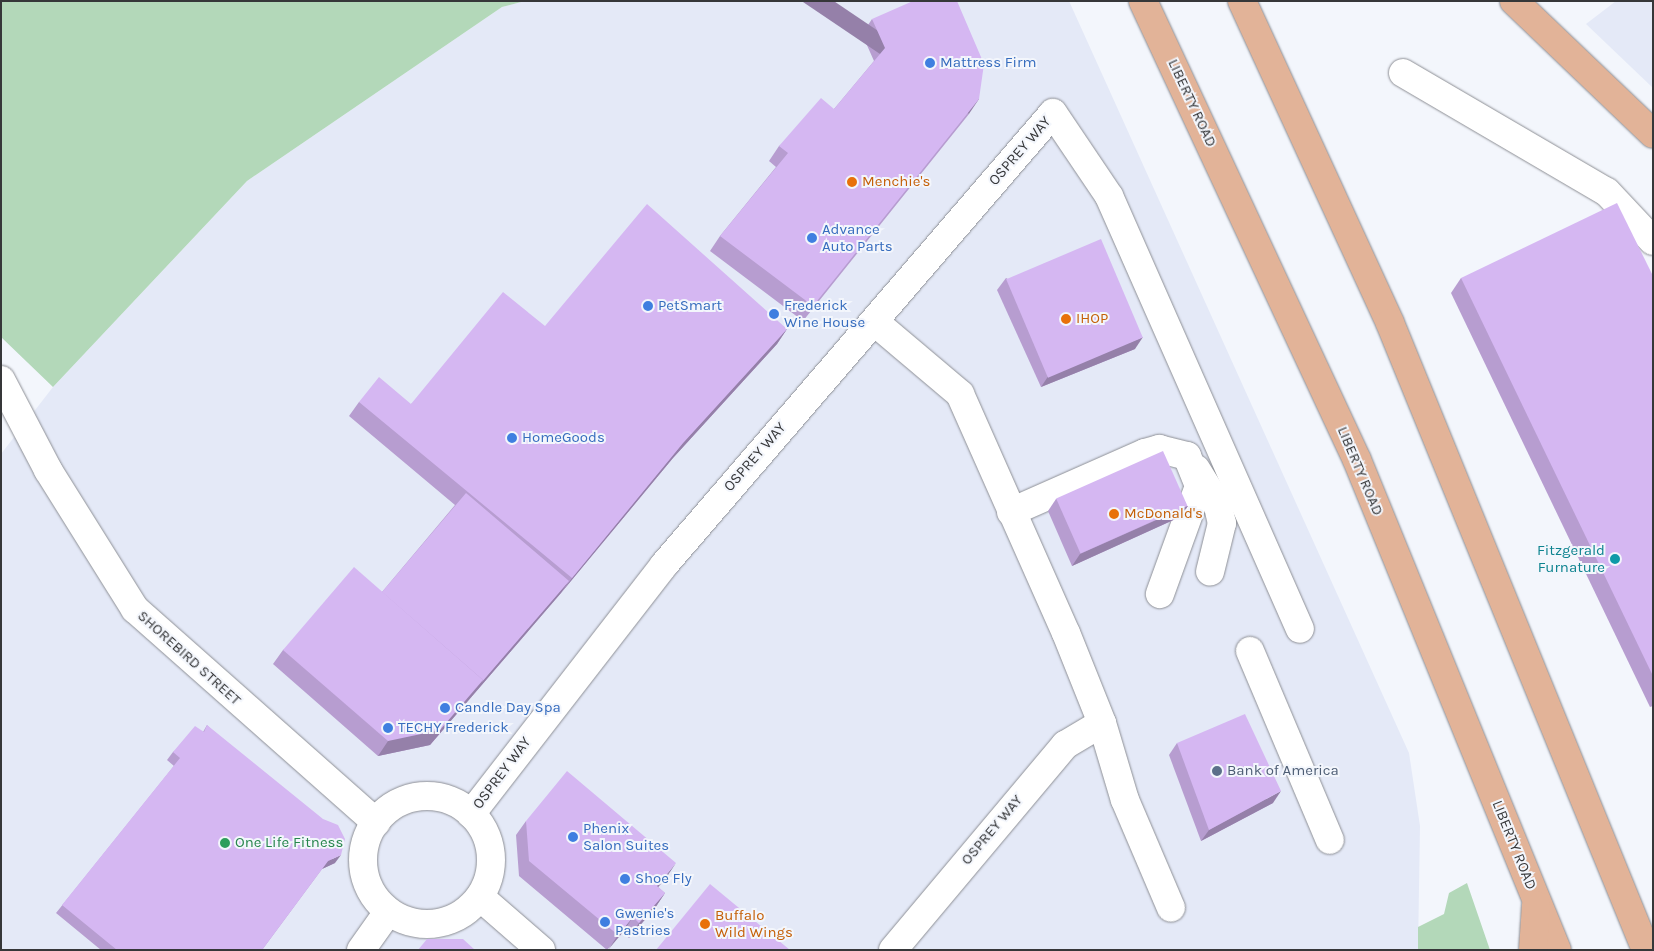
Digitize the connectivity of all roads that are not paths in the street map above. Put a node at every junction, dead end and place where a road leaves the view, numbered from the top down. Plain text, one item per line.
1 (1143, 1) edge
2 (1242, 1) edge
3 (1514, 1) edge
4 (1403, 73) dead end
5 (1653, 134) edge
6 (1653, 241) edge
7 (876, 323) junction
8 (1, 380) edge
9 (1196, 470) junction
10 (1012, 512) junction
11 (1210, 572) dead end
12 (1160, 594) dead end
13 (1300, 629) dead end
14 (1250, 650) dead end
15 (1102, 723) junction
16 (472, 814) junction
17 (376, 822) junction
18 (1330, 840) dead end
19 (480, 897) junction
20 (1536, 899) junction
21 (1171, 908) dead end
22 (388, 912) junction
23 (361, 950) edge
24 (541, 950) edge
25 (893, 950) edge
26 (1533, 950) edge
27 (1557, 950) edge
28 (1646, 950) edge

1 - 20 main road, LIBERTY ROAD
2 - 28 main road
3 - 5 main road
4 - 6 street
7 - 10 street
7 - 13 street, OSPREY WAY
7 - 16 street, OSPREY WAY
8 - 17 street, SHOREBIRD STREET
9 - 10 street
9 - 11 street
9 - 12 street
10 - 15 street
14 - 18 street
15 - 21 street
15 - 25 street, OSPREY WAY
16 - 17 street
16 - 19 street
17 - 22 street
19 - 22 street
19 - 24 street
20 - 26 main road
20 - 27 main road, LIBERTY ROAD
22 - 23 street

